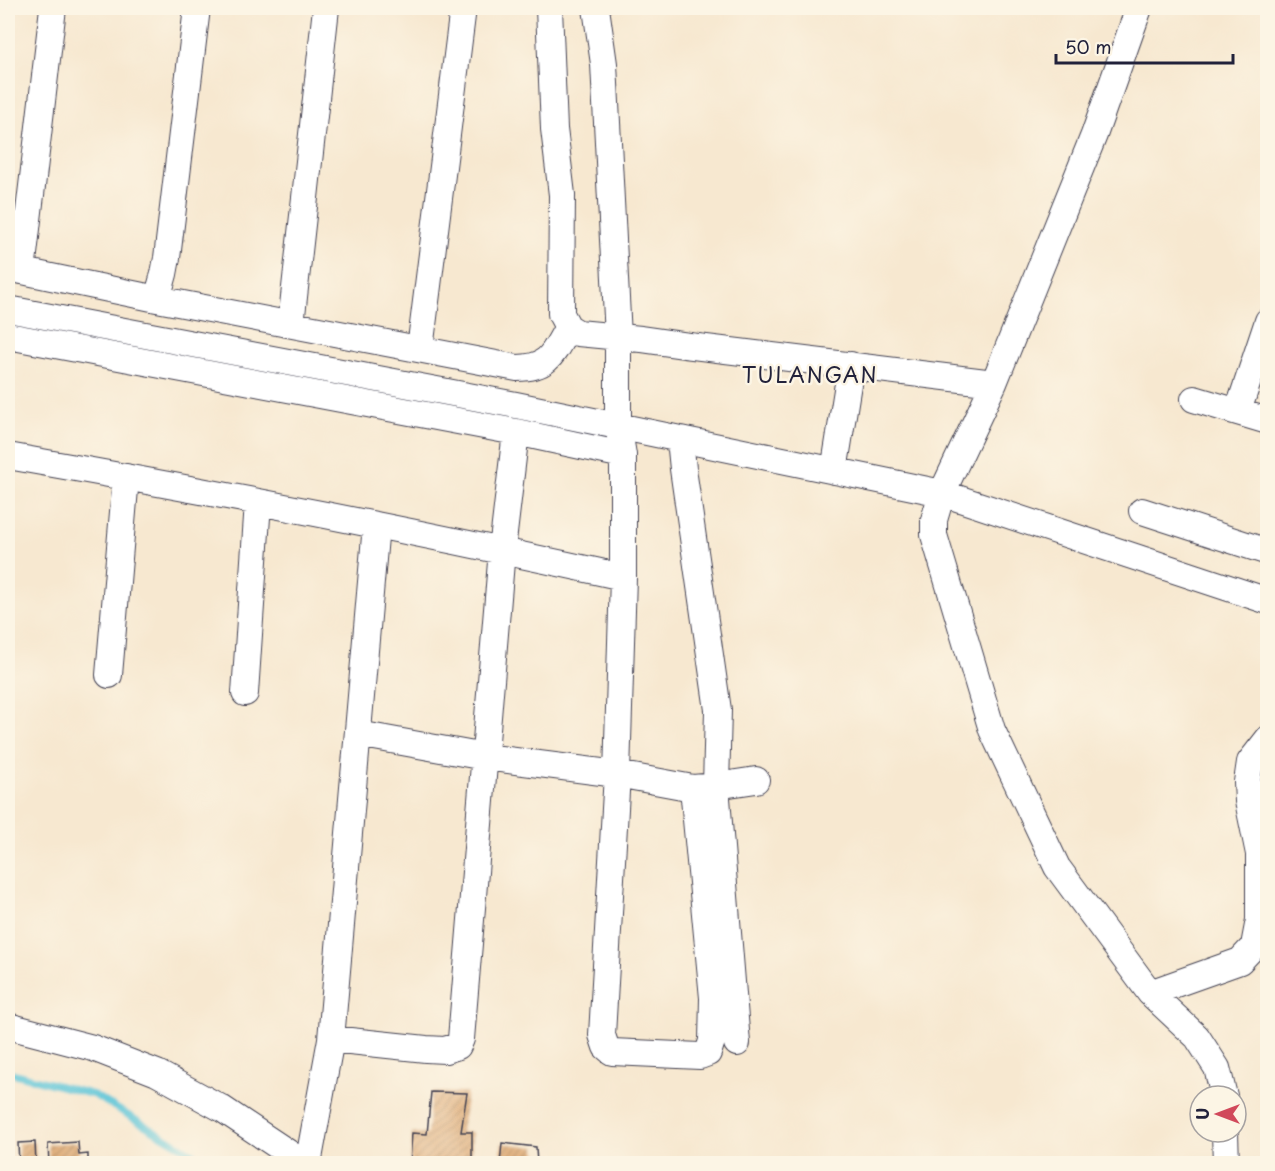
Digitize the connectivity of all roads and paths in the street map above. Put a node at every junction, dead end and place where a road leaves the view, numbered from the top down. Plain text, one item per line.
1 (53, 8) edge
2 (197, 8) edge
3 (326, 8) edge
4 (463, 8) edge
5 (549, 8) edge
6 (596, 8) edge
7 (1139, 8) edge
8 (15, 269) edge
9 (157, 299) junction
10 (8, 309) edge
11 (1268, 321) edge
12 (291, 324) junction
13 (568, 327) junction
14 (8, 336) edge
15 (629, 338) junction
16 (420, 349) junction
17 (850, 365) junction
18 (994, 383) junction
19 (1194, 399) dead end
20 (1238, 411) junction
21 (1268, 421) edge
22 (618, 425) junction
23 (516, 432) junction
24 (700, 443) junction
25 (623, 455) junction
26 (8, 456) edge
27 (834, 471) junction
28 (126, 477) junction
29 (942, 493) junction
30 (258, 502) junction
31 (1142, 511) dead end
32 (376, 525) junction
33 (502, 550) junction
34 (1268, 552) edge
35 (623, 577) junction
36 (1268, 601) edge
37 (109, 675) dead end
38 (245, 693) dead end
39 (358, 734) junction
40 (1268, 739) edge
41 (485, 757) junction
42 (617, 774) junction
43 (756, 780) dead end
44 (705, 787) junction
45 (1150, 993) junction
46 (8, 1026) edge
47 (331, 1039) junction
48 (737, 1043) dead end
49 (1221, 1084) edge
50 (1226, 1144) edge
51 (307, 1164) edge
52 (1227, 1164) edge

1 - 8 street
2 - 9 street
3 - 12 street
4 - 16 street
5 - 13 street
6 - 15 street
7 - 18 street
8 - 9 street
9 - 12 street
10 - 22 street
11 - 20 street
12 - 16 street
13 - 15 street
13 - 16 street
14 - 23 street
15 - 17 street
15 - 22 street
17 - 18 street
17 - 27 street
18 - 29 street
19 - 20 street
20 - 21 street
22 - 24 street
22 - 25 street
23 - 25 street
23 - 33 street
24 - 27 street
24 - 44 street
25 - 35 street
26 - 28 street
27 - 29 street
28 - 30 street
28 - 37 street
29 - 36 street
29 - 45 street
30 - 32 street
30 - 38 street
31 - 34 street
32 - 33 street
32 - 39 street
33 - 35 street
33 - 41 street
35 - 42 street
39 - 41 street
39 - 47 street
40 - 45 street
41 - 42 street
41 - 47 street
42 - 44 street
42 - 44 street
43 - 44 street
44 - 48 street
45 - 49 street
46 - 51 street
47 - 51 street
50 - 52 street

